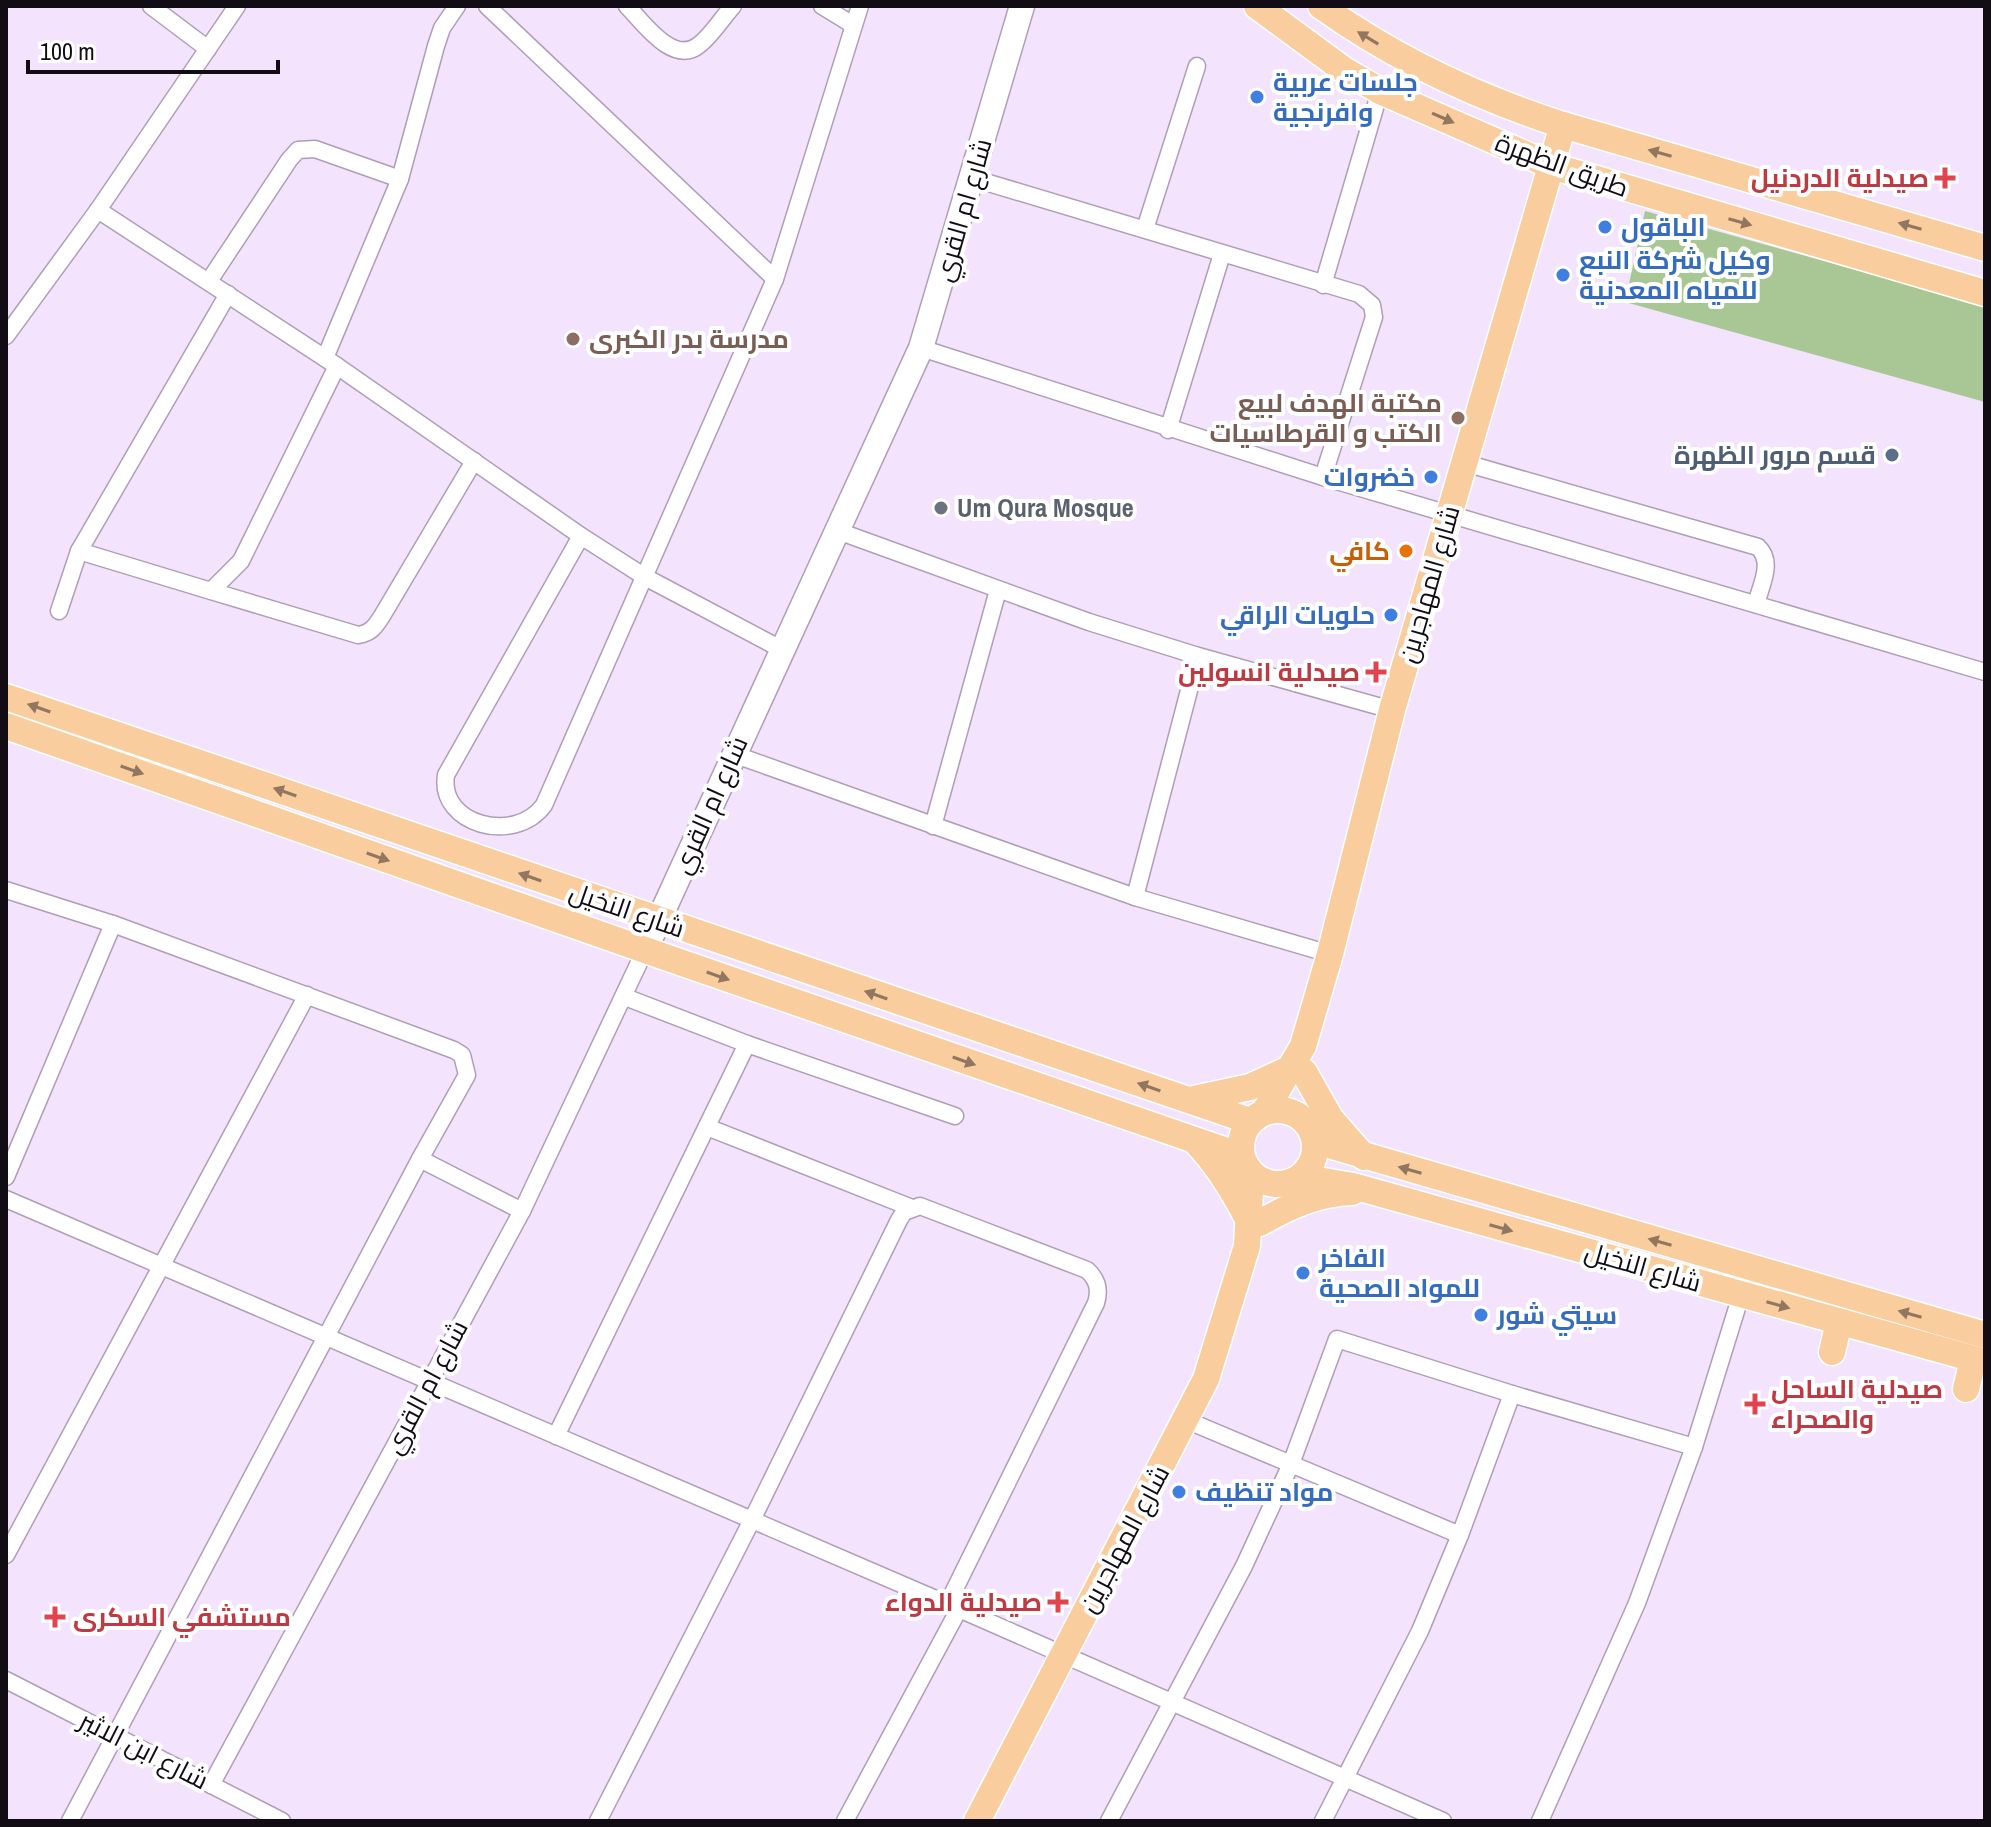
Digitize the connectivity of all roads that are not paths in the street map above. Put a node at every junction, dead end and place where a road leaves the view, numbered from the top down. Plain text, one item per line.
1 (151, 6) edge
2 (237, 6) edge
3 (457, 6) edge
4 (487, 6) edge
5 (627, 6) edge
6 (733, 6) edge
7 (822, 6) edge
8 (860, 6) edge
9 (1022, 6) edge
10 (1257, 6) edge
11 (1321, 6) edge
12 (853, 25) junction
13 (208, 49) junction
14 (1197, 66) dead end
15 (1380, 91) junction
16 (1563, 125) junction
17 (1552, 166) junction
18 (972, 178) junction
19 (400, 179) junction
20 (98, 210) junction
21 (1145, 229) junction
22 (1985, 248) edge
23 (1222, 254) junction
24 (775, 279) junction
25 (209, 281) junction
26 (1323, 285) junction
27 (1985, 293) edge
28 (228, 294) junction
29 (6, 336) edge
30 (921, 348) junction
31 (331, 362) junction
32 (1168, 430) junction
33 (474, 461) junction
34 (1465, 463) junction
35 (1323, 477) junction
36 (1450, 513) junction
37 (838, 531) junction
38 (581, 536) junction
39 (79, 551) junction
40 (645, 577) junction
41 (998, 590) junction
42 (211, 591) junction
43 (1756, 604) junction
44 (59, 611) dead end
45 (781, 649) junction
46 (1198, 656) junction
47 (1985, 672) edge
48 (6, 697) edge
49 (1392, 710) junction
50 (6, 726) edge
51 (733, 754) junction
52 (933, 826) junction
53 (6, 890) edge
54 (1135, 897) junction
55 (657, 920) junction
56 (113, 924) junction
57 (645, 950) junction
58 (1330, 954) junction
59 (307, 995) junction
60 (625, 997) junction
61 (747, 1044) junction
62 (1299, 1062) junction
63 (1187, 1100) junction
64 (955, 1116) dead end
65 (1257, 1116) junction
66 (707, 1127) junction
67 (1310, 1131) junction
68 (1193, 1139) junction
69 (1364, 1157) junction
70 (420, 1159) junction
71 (1246, 1165) junction
72 (6, 1177) edge
73 (1292, 1180) junction
74 (1372, 1191) junction
75 (6, 1199) edge
76 (912, 1208) junction
77 (522, 1211) junction
78 (1254, 1221) junction
79 (161, 1266) junction
80 (1741, 1295) junction
81 (1839, 1322) junction
82 (1985, 1335) edge
83 (326, 1337) junction
84 (1832, 1352) dead end
85 (1979, 1361) edge
86 (429, 1381) junction
87 (1966, 1389) dead end
88 (1512, 1394) junction
89 (1186, 1420) junction
90 (556, 1436) junction
91 (1694, 1447) junction
92 (1291, 1464) junction
93 (752, 1520) junction
94 (1460, 1535) junction
95 (6, 1555) edge
96 (953, 1607) junction
97 (1064, 1655) junction
98 (6, 1680) edge
99 (1171, 1702) junction
100 (116, 1736) junction
101 (1344, 1779) junction
102 (211, 1785) junction
103 (70, 1821) edge
104 (282, 1821) edge
105 (598, 1821) edge
106 (845, 1821) edge
107 (977, 1821) edge
108 (1109, 1821) edge
109 (1323, 1821) edge
110 (1443, 1821) edge
111 (1540, 1821) edge

1 - 13 street
2 - 13 street
3 - 19 street
4 - 24 street
5 - 6 street
7 - 12 street
8 - 12 street
9 - 18 street, شارع ام القري
10 - 15 main road, طريق الظهرة
16 -> 11 main road, طريق الظهرة
12 - 24 street
13 - 20 street
14 - 21 street
15 -> 17 main road, طريق الظهرة
15 - 26 street
16 - 17 main road, شارع المهاجرين
22 -> 16 main road, طريق الظهرة
17 -> 27 main road, طريق الظهرة
17 - 34 main road, شارع المهاجرين
18 - 21 street
18 - 30 street, شارع ام القري
19 - 25 street
19 - 31 street
20 - 25 street
20 - 29 street
21 - 23 street
23 - 26 street
23 - 32 street
24 - 40 street
25 - 28 street
26 - 35 street
28 - 31 street
28 - 39 street
30 - 32 street
30 - 37 street, شارع ام القري
31 - 33 street
31 - 42 street
32 - 35 street
33 - 38 street
33 - 42 street
34 - 36 main road, شارع المهاجرين
34 - 43 street
35 - 36 street
36 - 43 street
36 - 49 main road, شارع المهاجرين
37 - 41 street
37 - 45 street, شارع ام القري
38 - 40 street
38 - 40 street
39 - 42 street
39 - 44 street
40 - 45 street
41 - 46 street
41 - 52 street
43 - 47 street
45 - 51 street, شارع ام القري
46 - 49 street
46 - 54 street
55 -> 48 main road, شارع النخيل
49 - 58 main road, شارع المهاجرين
50 -> 57 main road, شارع النخيل
51 - 52 street
51 - 55 street, شارع ام القري
52 - 54 street
53 - 56 street
54 - 58 street
55 - 57 street, شارع ام القري
63 -> 55 main road, شارع النخيل
56 - 59 street
56 - 72 street
57 - 60 street, شارع ام القري
57 -> 68 main road, شارع النخيل
58 - 62 main road, شارع المهاجرين
59 - 70 street
59 - 79 street
60 - 61 street
60 - 77 street, شارع ام القري
61 - 64 street
61 - 66 street
62 - 63 main road
62 - 65 main road, شارع المهاجرين
62 - 67 main road, شارع المهاجرين
62 - 69 main road
63 - 65 main road, شارع النخيل
65 - 67 main road
65 - 71 main road
66 - 76 street
66 - 90 street
67 - 69 main road, شارع النخيل
67 - 73 main road
68 - 71 main road, شارع النخيل
68 - 78 main road
82 -> 69 main road, شارع النخيل
70 - 77 street
70 - 83 street
71 - 73 main road
71 - 78 main road, شارع المهاجرين
73 - 74 main road, شارع النخيل
73 - 78 main road, شارع المهاجرين
74 - 78 main road
74 -> 80 main road, شارع النخيل
75 - 79 street
76 - 93 street
76 - 96 street
77 - 86 street, شارع ام القري
78 - 89 main road, شارع المهاجرين
79 - 83 street
79 - 95 street
80 -> 81 main road, شارع النخيل
80 - 91 street
81 - 84 main road
81 - 85 main road, شارع النخيل
83 - 86 street
83 - 100 street
85 - 87 main road
86 - 90 street
86 - 102 street, شارع ام القري
88 - 91 street
88 - 92 street
88 - 94 street
89 - 92 street
89 - 97 main road, شارع المهاجرين
90 - 93 street
91 - 111 street
92 - 94 street
92 - 99 street
93 - 96 street
93 - 105 street
94 - 101 street
96 - 97 street
96 - 106 street
97 - 99 street
97 - 107 main road, شارع المهاجرين
98 - 100 street, شارع ابن الاثير
99 - 101 street
99 - 108 street
100 - 102 street, شارع ابن الاثير
100 - 103 street
101 - 109 street
101 - 110 street
102 - 104 street, شارع ابن الاثير

